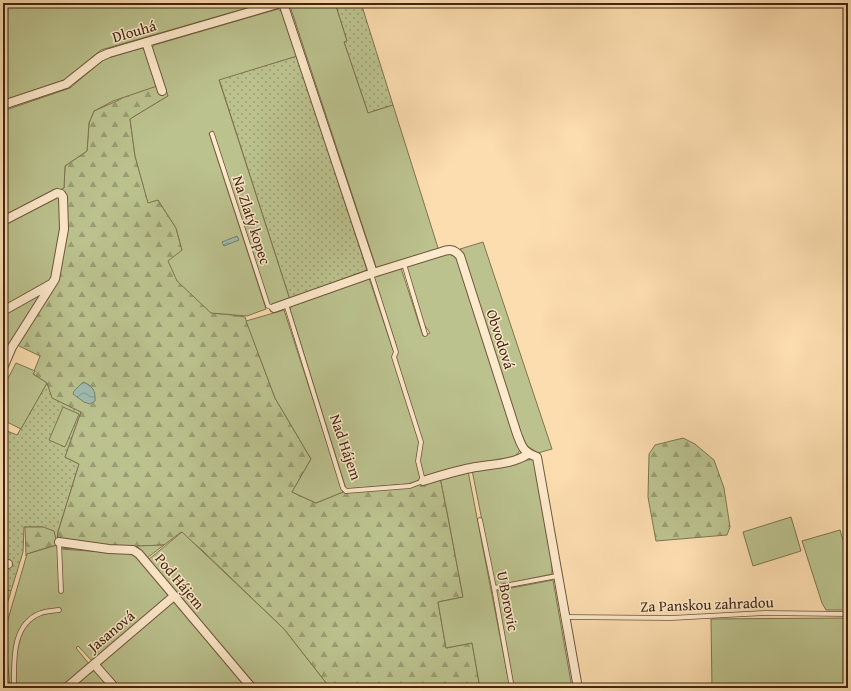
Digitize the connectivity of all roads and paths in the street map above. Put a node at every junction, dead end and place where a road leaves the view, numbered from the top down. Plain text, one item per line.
1 (282, 3) edge
2 (146, 42) junction
3 (162, 91) dead end
4 (3, 105) edge
5 (212, 134) dead end
6 (3, 217) edge
7 (404, 264) junction
8 (373, 273) junction
9 (52, 284) junction
10 (286, 304) junction
11 (274, 308) joint
12 (3, 311) edge
13 (425, 334) dead end
14 (12, 347) junction
15 (3, 352) edge
16 (3, 368) edge
17 (528, 454) junction
18 (423, 481) junction
19 (480, 520) dead end
20 (59, 542) joint
21 (557, 576) junction
22 (494, 588) junction
23 (61, 591) dead end
24 (174, 596) junction
25 (59, 610) dead end
26 (848, 614) edge
27 (566, 617) junction
28 (94, 664) junction
29 (14, 688) edge
30 (66, 688) edge
31 (115, 688) edge
32 (252, 688) edge
33 (512, 688) edge
34 (578, 688) edge

1 - 2 street, Dlouhá
1 - 8 street, Dlouhá
2 - 3 street
2 - 4 street, Dlouhá
5 - 11 lane, Na Zlatý kopec
6 - 9 street
7 - 8 street, Obvodová
7 - 13 lane
7 - 17 street, Obvodová
8 - 10 street, Obvodová
8 - 18 lane
9 - 12 street
9 - 14 street
10 - 11 street, Obvodová
10 - 18 lane, Nad Hájem
14 - 15 street
14 - 16 street
17 - 18 street, Nad Hájem
17 - 21 street, Obvodová
19 - 22 lane, U Borovic
20 - 23 lane
20 - 24 street, Pod Hájem
21 - 22 lane
21 - 27 street, Obvodová
22 - 33 lane, U Borovic
24 - 28 street, Jasanová
24 - 32 street, Pod Hájem
25 - 29 lane
26 - 27 lane, Za Panskou zahradou
27 - 34 street, Obvodová
28 - 30 street, Jasanová
28 - 31 street

